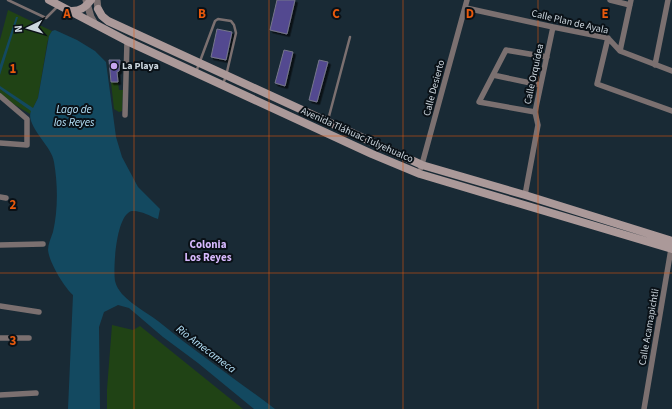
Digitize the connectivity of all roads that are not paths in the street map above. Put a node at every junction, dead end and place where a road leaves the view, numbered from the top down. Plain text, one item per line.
1 (8, 0) edge
2 (49, 0) edge
3 (97, 0) edge
4 (467, 0) edge
5 (610, 0) edge
6 (668, 0) edge
7 (60, 2) edge
8 (88, 2) edge
9 (630, 2) edge
10 (466, 8) junction
11 (98, 9) joint
12 (71, 11) junction
13 (95, 24) junction
14 (553, 28) junction
15 (350, 37) dead end
16 (608, 38) junction
17 (127, 42) junction
18 (620, 51) junction
19 (546, 56) junction
20 (200, 63) junction
21 (655, 65) junction
22 (672, 71) edge
23 (195, 72) junction
24 (493, 75) junction
25 (226, 76) junction
26 (223, 85) junction
27 (540, 85) junction
28 (0, 96) edge
29 (672, 111) edge
30 (535, 112) junction
31 (125, 115) dead end
32 (328, 122) junction
33 (325, 132) junction
34 (0, 143) edge
35 (376, 144) junction
36 (372, 154) junction
37 (422, 165) junction
38 (420, 174) junction
39 (451, 174) junction
40 (448, 183) junction
41 (491, 186) junction
42 (488, 195) junction
43 (525, 195) junction
44 (592, 220) junction
45 (43, 244) dead end
46 (0, 245) edge
47 (672, 246) edge
48 (0, 306) edge
49 (39, 312) dead end
50 (0, 338) edge
51 (29, 338) dead end
52 (36, 393) dead end
53 (0, 395) edge
54 (644, 409) edge

1 - 7 lane
2 - 7 main road, Avenida Tláhuac Tulyehualco
3 - 11 street
4 - 10 street, Calle Desierto
5 - 9 street
6 - 21 street
7 - 12 main road, Avenida Tláhuac Tulyehualco
8 - 12 main road
8 - 13 street
9 - 18 street
10 - 14 street, Calle Plan de Ayala
10 - 37 street, Calle Desierto
11 - 20 main road, Avenida Tláhuac Tulyehualco
12 - 13 main road, Avenida Tláhuac Tulyehualco
13 - 17 main road, Avenida Tláhuac Tulyehualco
14 - 16 street, Calle Plan de Ayala
14 - 19 street, Calle Orquídea
15 - 32 lane
16 - 18 street, Calle Plan de Ayala
16 - 29 street
17 - 23 main road, Avenida Tláhuac Tulyehualco
17 - 31 street
18 - 21 street
19 - 24 street
19 - 27 street, Calle Orquídea
20 - 23 lane
20 - 25 main road, Avenida Tláhuac Tulyehualco
20 - 25 lane
21 - 22 street
23 - 26 main road, Avenida Tláhuac Tulyehualco
24 - 27 street
24 - 30 street
25 - 26 lane
25 - 32 main road, Avenida Tláhuac Tulyehualco
26 - 33 main road, Avenida Tláhuac Tulyehualco
27 - 30 street, Calle Orquídea
28 - 34 street
30 - 43 street, Calle Orquídea
32 - 33 main road
32 - 35 main road, Avenida Tláhuac Tulyehualco
33 - 36 main road, Avenida Tláhuac Tulyehualco
35 - 36 main road
35 - 37 main road, Avenida Tláhuac Tulyehualco
36 - 38 main road, Avenida Tláhuac Tulyehualco
37 - 38 street, Calle Desierto
37 - 39 main road, Avenida Tláhuac Tulyehualco
38 - 40 main road, Avenida Tláhuac Tulyehualco
39 - 40 main road
39 - 41 main road, Avenida Tláhuac Tulyehualco
40 - 42 main road, Avenida Tláhuac Tulyehualco
41 - 42 main road
41 - 43 main road, Avenida Tláhuac Tulyehualco
42 - 44 main road, Avenida Tláhuac Tulyehualco
43 - 44 main road, Avenida Tláhuac Tulyehualco
44 - 47 main road, Avenida Tláhuac Tulyehualco
45 - 46 street
47 - 54 street, Calle Acamapichtli
48 - 49 street
50 - 51 street
52 - 53 street

